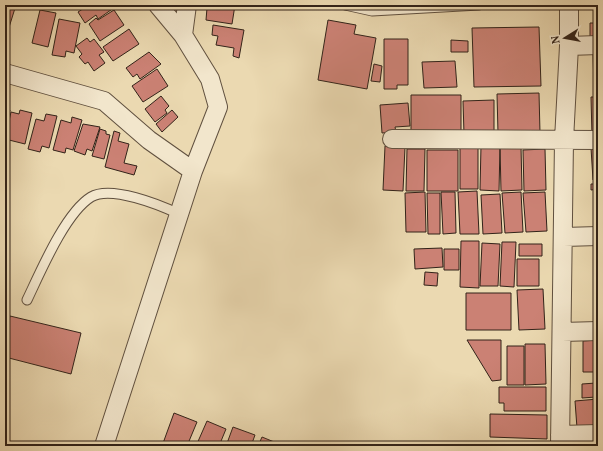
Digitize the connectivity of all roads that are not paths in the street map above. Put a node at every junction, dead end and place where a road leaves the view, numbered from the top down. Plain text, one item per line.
1 (158, 5) edge
2 (187, 5) edge
3 (345, 5) edge
4 (479, 5) edge
5 (569, 5) edge
6 (183, 35) junction
7 (598, 45) edge
8 (569, 46) junction
9 (5, 73) edge
10 (392, 139) dead end
11 (564, 140) junction
12 (598, 140) edge
13 (193, 171) junction
14 (179, 214) junction
15 (598, 236) edge
16 (564, 237) junction
17 (27, 300) dead end
18 (598, 331) edge
19 (562, 332) junction
20 (598, 434) edge
21 (560, 441) edge
22 (104, 446) edge

1 - 6 street
2 - 6 street
3 - 4 lane
5 - 8 street
6 - 13 street
7 - 8 street
8 - 11 street
9 - 13 street
10 - 11 street
11 - 12 street
11 - 16 street
13 - 14 street
14 - 17 lane
14 - 22 street
15 - 16 street
16 - 19 street
18 - 19 street
19 - 21 street
20 - 21 street

